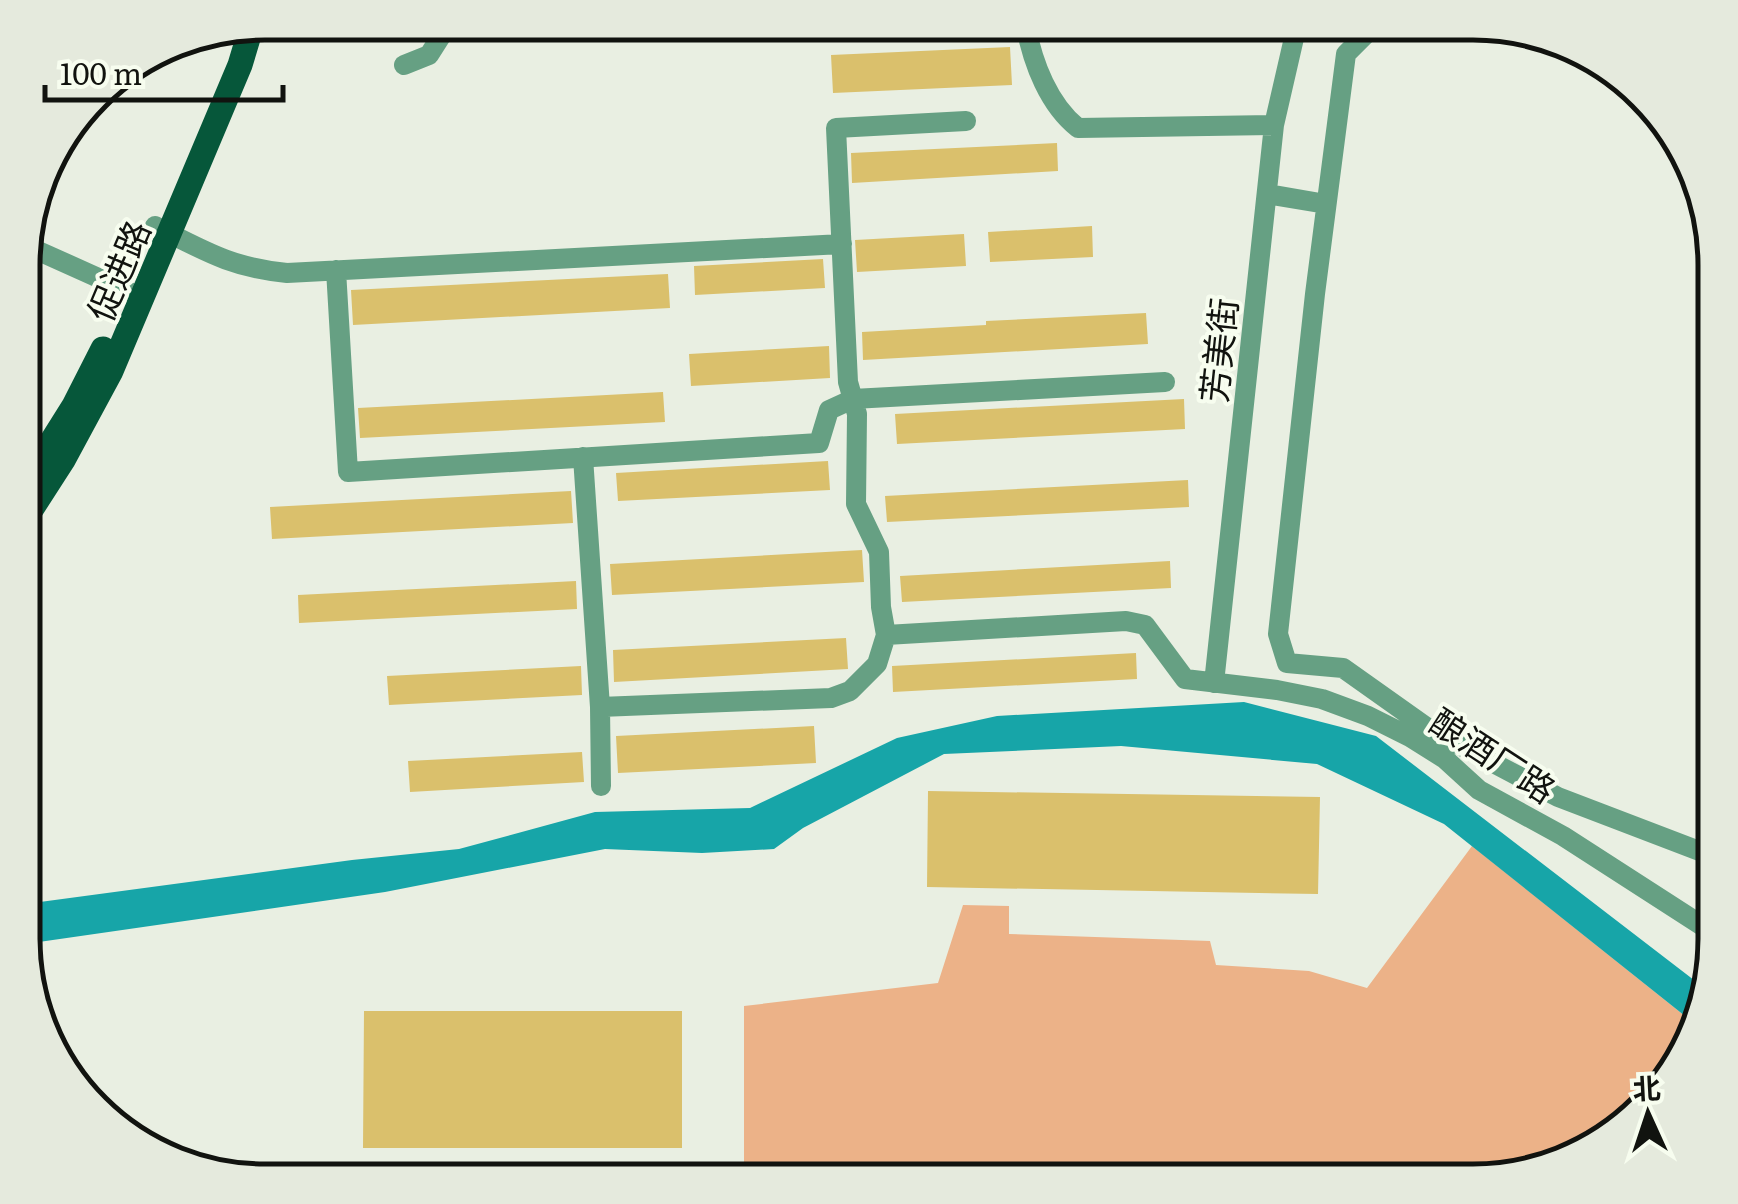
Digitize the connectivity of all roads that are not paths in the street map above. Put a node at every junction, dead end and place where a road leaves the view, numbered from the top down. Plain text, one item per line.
1 (438, 40) edge
2 (1028, 40) edge
3 (1294, 40) edge
4 (1360, 40) edge
5 (247, 41) edge
6 (231, 43) edge
7 (404, 65) dead end
8 (966, 121) dead end
9 (1274, 126) junction
10 (1267, 194) junction
11 (1326, 204) junction
12 (163, 229) junction
13 (842, 244) junction
14 (41, 252) edge
15 (336, 270) junction
16 (136, 295) junction
17 (1165, 382) dead end
18 (853, 399) junction
19 (582, 458) junction
20 (40, 460) edge
21 (40, 494) edge
22 (886, 635) junction
23 (1214, 684) junction
24 (600, 708) junction
25 (602, 786) dead end
26 (1698, 851) edge
27 (1698, 923) edge

1 - 7 street
2 - 9 street
3 - 9 street, 芳美街
4 - 11 street
5 - 12 main road, 促进路
6 - 12 main road, 促进路
8 - 13 street
9 - 10 street, 芳美街
10 - 11 street
10 - 23 street, 芳美街
11 - 26 street
12 - 15 street
12 - 16 main road, 促进路
13 - 15 street
13 - 18 street
14 - 16 street
15 - 19 street
16 - 20 main road, 促进路
16 - 21 main road, 促进路
17 - 18 street
18 - 19 street
18 - 22 street
19 - 24 street
22 - 23 street
22 - 24 street
23 - 27 street, 酿酒厂路
24 - 25 street

